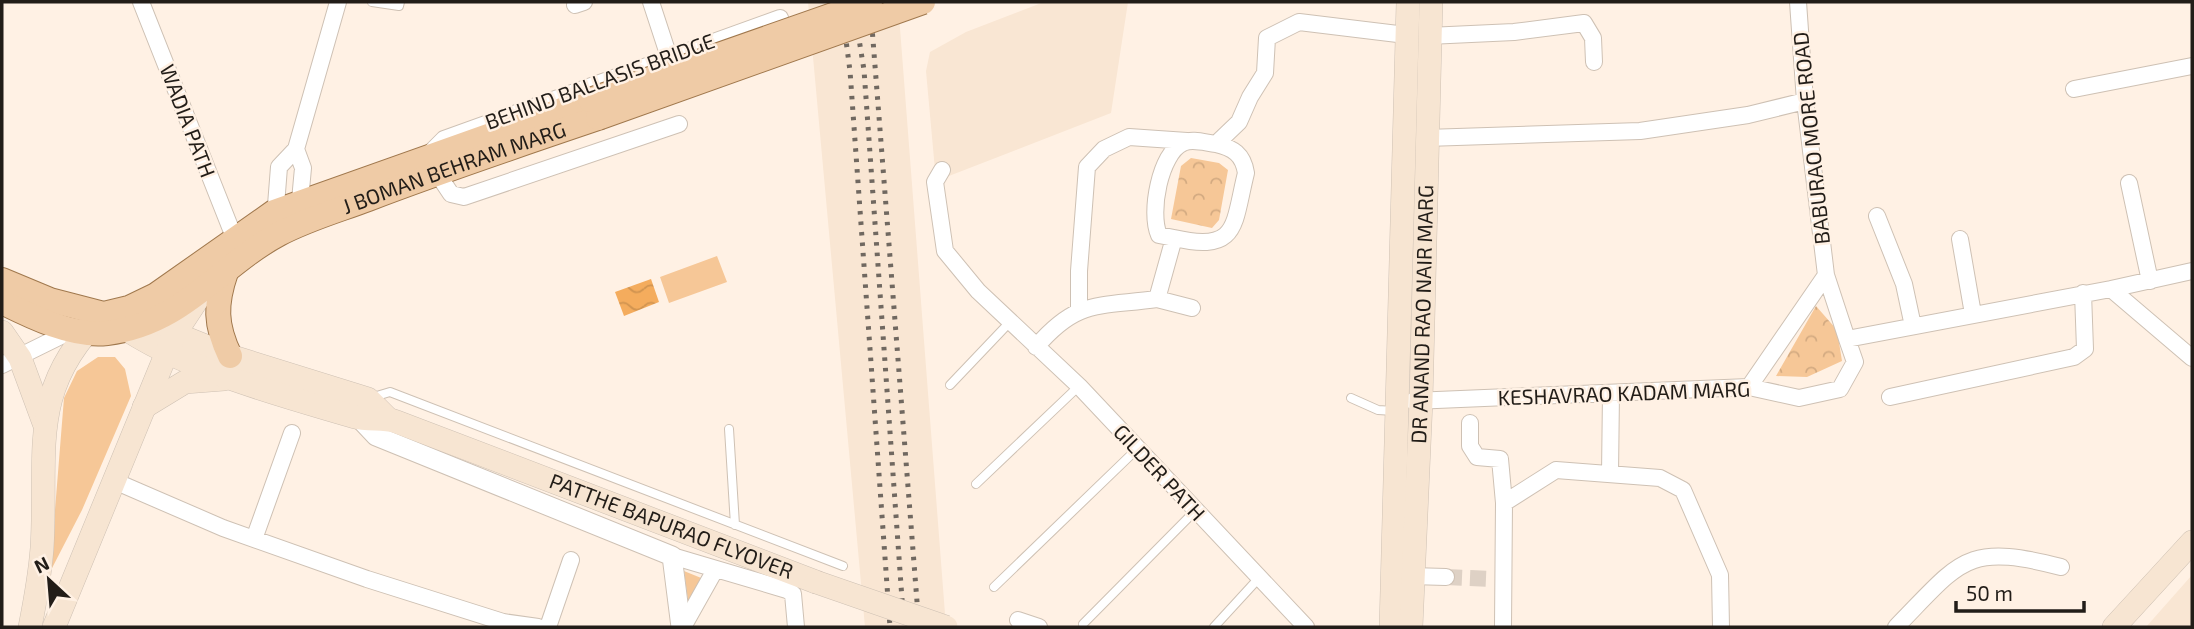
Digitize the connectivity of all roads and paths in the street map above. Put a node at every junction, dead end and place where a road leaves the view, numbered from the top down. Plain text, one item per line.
1 (141, 2) edge
2 (338, 2) edge
3 (372, 2) edge
4 (400, 2) edge
5 (650, 2) edge
6 (870, 2) edge
7 (923, 2) edge
8 (1408, 2) edge
9 (1431, 2) edge
10 (1798, 2) edge
11 (780, 18) dead end
12 (1417, 35) junction
13 (669, 57) junction
14 (1594, 61) dead end
15 (2192, 66) edge
16 (2074, 89) dead end
17 (1805, 101) junction
18 (594, 109) junction
19 (679, 124) dead end
20 (1426, 138) junction
21 (1188, 141) junction
22 (1216, 144) junction
23 (296, 149) junction
24 (432, 164) junction
25 (942, 170) dead end
26 (2129, 183) dead end
27 (1877, 216) dead end
28 (288, 218) junction
29 (1174, 239) junction
30 (1960, 239) dead end
31 (234, 256) junction
32 (2192, 271) edge
33 (1826, 275) junction
34 (2, 280) edge
35 (2150, 281) junction
36 (2111, 289) junction
37 (2083, 293) junction
38 (201, 294) junction
39 (1157, 299) junction
40 (2, 302) edge
41 (1192, 308) dead end
42 (1079, 309) junction
43 (104, 314) junction
44 (1973, 314) junction
45 (126, 318) junction
46 (149, 322) junction
47 (1009, 323) junction
48 (1913, 326) junction
49 (79, 331) junction
50 (2, 332) edge
51 (1847, 339) junction
52 (170, 343) junction
53 (1036, 347) junction
54 (230, 356) junction
55 (2192, 358) edge
56 (11, 362) edge
57 (243, 381) junction
58 (950, 385) dead end
59 (1079, 386) junction
60 (1749, 387) junction
61 (1611, 393) junction
62 (1890, 397) dead end
63 (1351, 398) dead end
64 (1421, 401) junction
65 (1397, 406) junction
66 (144, 407) junction
67 (364, 409) junction
68 (44, 423) junction
69 (1470, 423) dead end
70 (729, 429) dead end
71 (292, 433) dead end
72 (1138, 449) junction
73 (1610, 474) junction
74 (112, 481) junction
75 (976, 484) dead end
76 (1504, 503) junction
77 (1195, 511) junction
78 (735, 525) junction
79 (254, 539) junction
80 (2192, 542) edge
81 (672, 556) junction
82 (571, 559) dead end
83 (2192, 560) edge
84 (843, 566) dead end
85 (2061, 567) dead end
86 (715, 570) junction
87 (1411, 576) junction
88 (1446, 577) tunnel mouth
89 (1258, 579) junction
90 (994, 587) dead end
91 (1018, 620) dead end
92 (1083, 624) dead end
93 (30, 627) edge
94 (54, 627) edge
95 (538, 627) edge
96 (548, 627) edge
97 (682, 627) edge
98 (796, 627) edge
99 (946, 627) edge
100 (1039, 627) edge
101 (1214, 627) edge
102 (1306, 627) edge
103 (1391, 627) edge
104 (1410, 627) edge
105 (1503, 627) edge
106 (1721, 627) edge
107 (1896, 627) edge
108 (2114, 627) edge
109 (2130, 627) edge

1 - 31 street, WADIA PATH
2 - 23 street
3 - 4 lane
5 - 13 street
6 - 18 main road, J BOMAN BEHRAM MARG, bridge
7 - 18 main road, J BOMAN BEHRAM MARG, bridge
8 - 12 main road, DR ANAND RAO NAIR MARG
9 - 12 main road, DR ANAND RAO NAIR MARG
10 - 17 street, BABURAO MORE ROAD
11 - 13 street, BEHIND BALLASIS BRIDGE
12 - 14 street
12 - 20 main road, DR ANAND RAO NAIR MARG
12 - 22 street
12 - 65 main road, DR ANAND RAO NAIR MARG
13 - 24 street, BEHIND BALLASIS BRIDGE
15 - 16 street
17 - 20 street
17 - 33 street, BABURAO MORE ROAD
18 - 24 main road, J BOMAN BEHRAM MARG
19 - 24 street
20 - 64 main road, DR ANAND RAO NAIR MARG
21 - 22 street
21 - 29 street
21 - 42 street
22 - 29 street
23 - 28 street
23 - 28 street
24 - 28 main road, J BOMAN BEHRAM MARG
25 - 47 street, GILDER PATH
26 - 35 street
27 - 48 street
28 - 31 main road, J BOMAN BEHRAM MARG
29 - 39 street
30 - 44 street
31 - 38 main road, J BOMAN BEHRAM MARG
31 - 45 main road, J BOMAN BEHRAM MARG
31 - 54 main road
32 - 35 street
33 - 51 street, BABURAO MORE ROAD
33 - 60 street, BABURAO MORE ROAD
34 - 43 main road
35 - 36 street
36 - 37 street
36 - 55 street
37 - 44 street
37 - 62 street
38 - 46 main road, J BOMAN BEHRAM MARG
38 - 52 main road
39 - 41 street
39 - 42 street
40 - 49 main road, J BOMAN BEHRAM MARG
42 - 53 street
43 - 45 main road, J BOMAN BEHRAM MARG
43 - 49 main road
44 - 48 street
45 - 46 main road, J BOMAN BEHRAM MARG
45 - 49 main road, J BOMAN BEHRAM MARG
45 - 52 main road
46 - 52 main road
47 - 53 street, GILDER PATH
47 - 58 lane
48 - 51 street
49 - 56 street
49 - 68 main road
50 - 56 main road
51 - 60 street, KESHAVRAO KADAM MARG
52 - 54 main road
52 - 57 main road
52 - 66 main road
53 - 59 street, GILDER PATH
54 - 67 main road
56 - 68 main road
57 - 66 main road
57 - 67 main road
59 - 72 street, GILDER PATH
59 - 75 lane
60 - 61 street, KESHAVRAO KADAM MARG
61 - 64 street, KESHAVRAO KADAM MARG
61 - 73 street
63 - 65 lane
64 - 65 street, KESHAVRAO KADAM MARG
64 - 87 main road, DR ANAND RAO NAIR MARG
65 - 103 main road, DR ANAND RAO NAIR MARG
66 - 74 main road
67 - 78 lane
67 - 81 street
67 - 99 main road, PATTHE BAPURAO FLYOVER, bridge
68 - 93 main road
69 - 76 street
70 - 78 lane
71 - 79 street
72 - 77 street, GILDER PATH
72 - 90 lane
73 - 76 street
73 - 106 street
74 - 79 street
74 - 94 main road
76 - 105 street
77 - 89 street, GILDER PATH
77 - 92 lane
78 - 84 lane
79 - 95 street
80 - 108 main road
81 - 86 street
81 - 97 street
82 - 96 street
83 - 109 main road
85 - 107 street
86 - 97 street
86 - 98 street
87 - 88 street
87 - 104 main road, DR ANAND RAO NAIR MARG
89 - 101 lane
89 - 102 street, GILDER PATH
91 - 100 street

